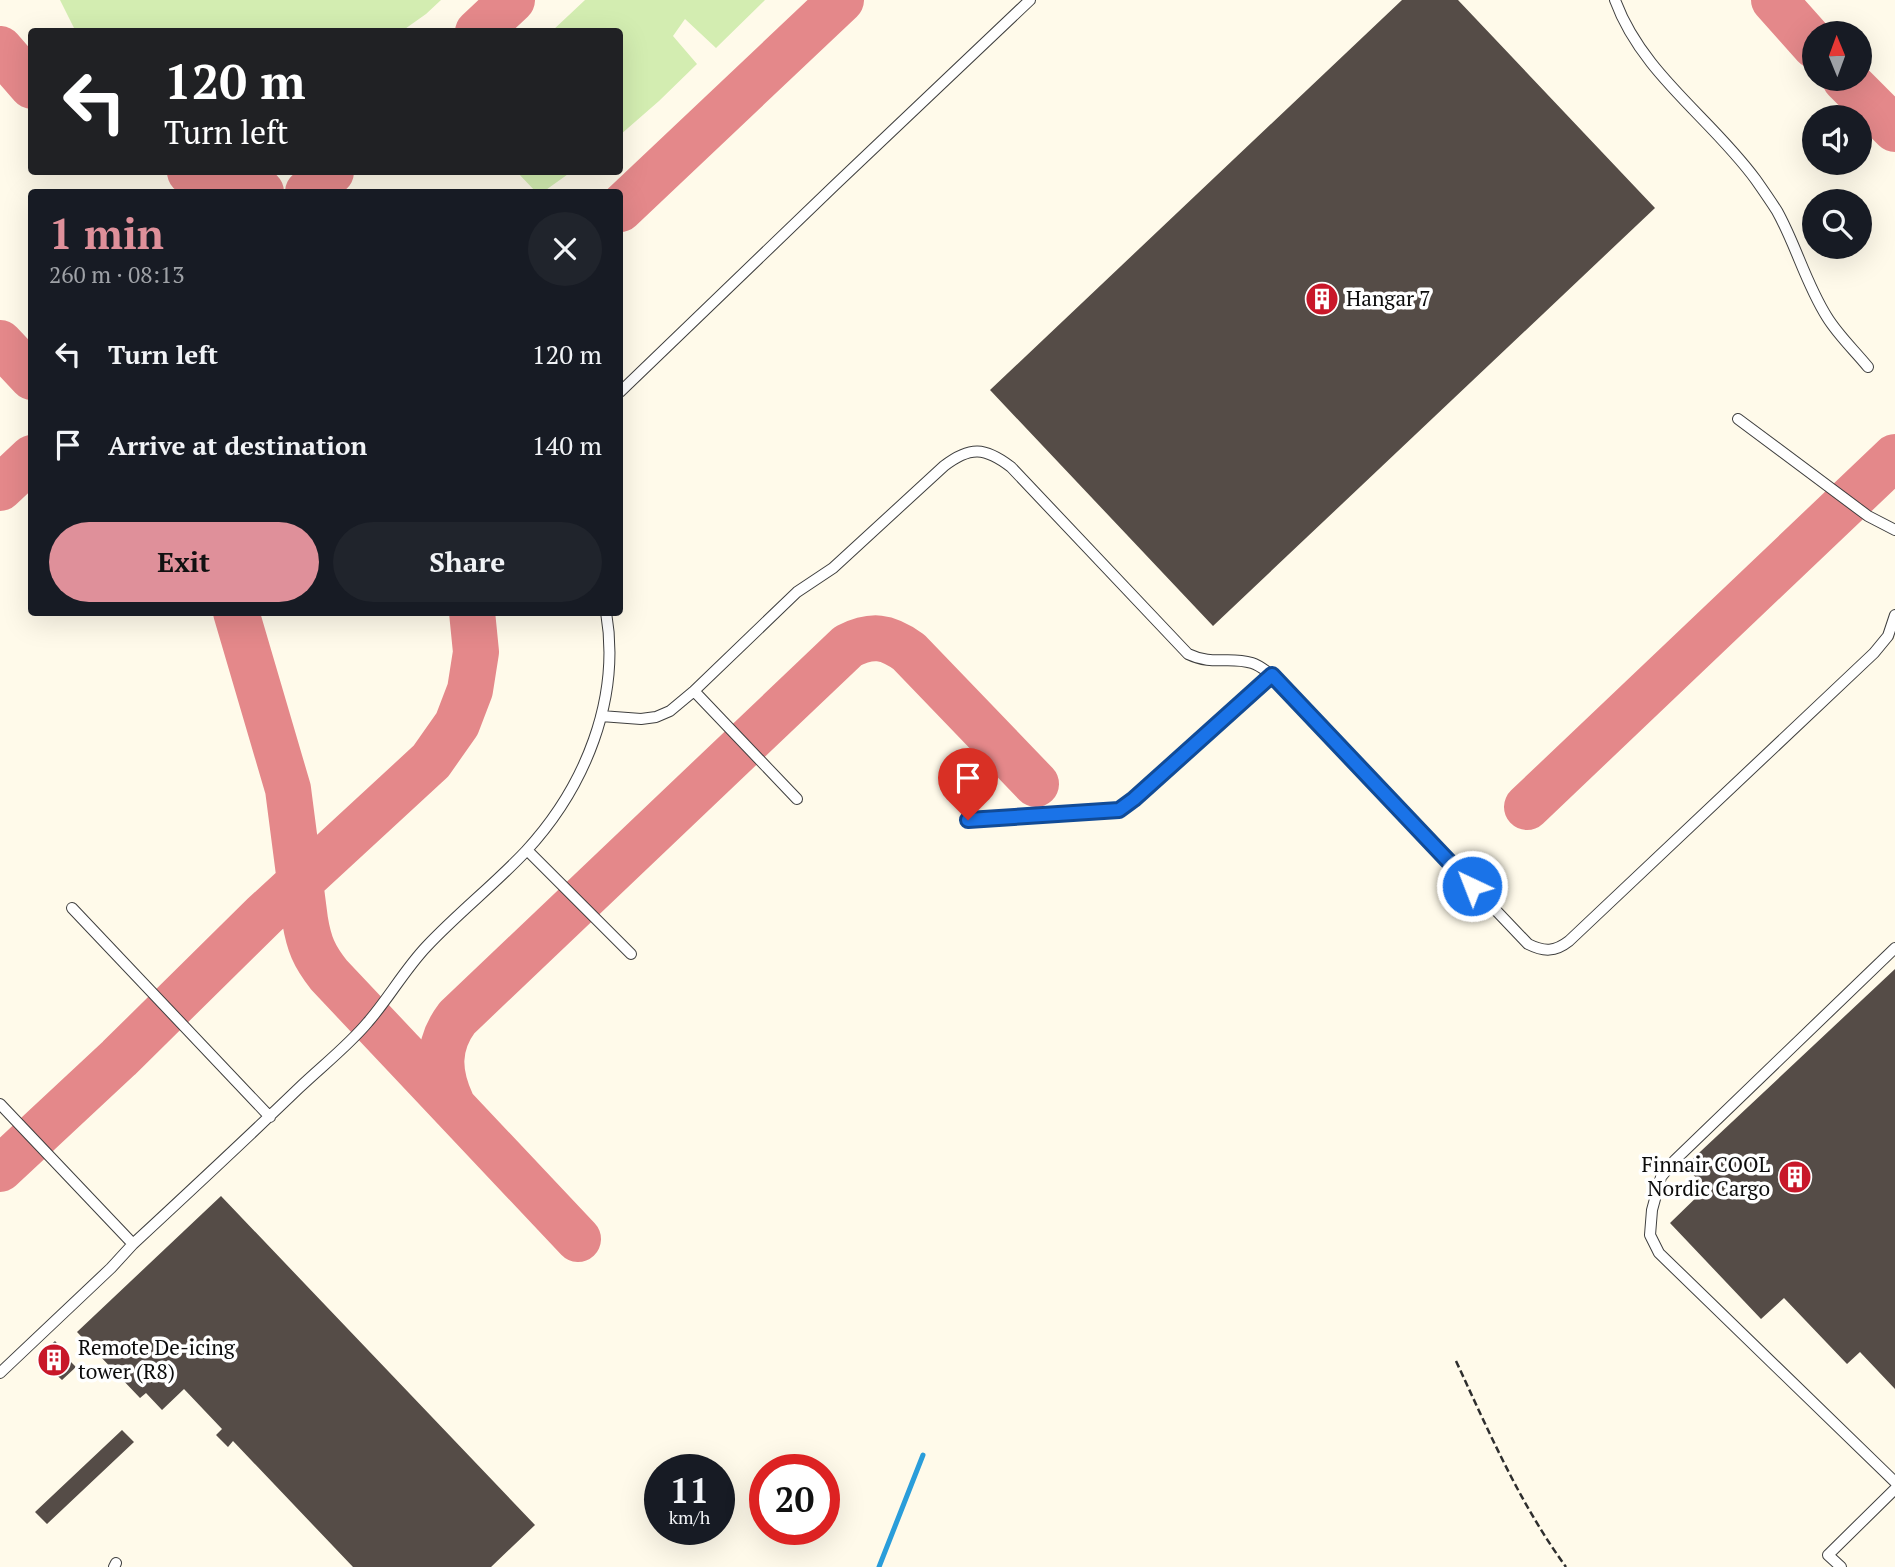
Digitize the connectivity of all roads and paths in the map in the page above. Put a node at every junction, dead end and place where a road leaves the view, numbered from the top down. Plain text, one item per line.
1 (1030, 0) edge
2 (1615, 0) edge
3 (1868, 367) dead end
4 (623, 389) edge
5 (1738, 419) dead end
6 (1895, 530) edge
7 (1895, 615) edge
8 (606, 616) edge
9 (1272, 675) junction
10 (694, 691) junction
11 (601, 716) junction
12 (797, 799) dead end
13 (968, 820) dead end
14 (527, 850) junction
15 (72, 908) dead end
16 (1895, 948) edge
17 (631, 954) dead end
18 (0, 1104) edge
19 (270, 1116) junction
20 (133, 1244) junction
21 (1456, 1362) dead end
22 (0, 1373) edge
23 (1895, 1482) edge
24 (1895, 1489) edge
25 (1566, 1567) edge
26 (1840, 1567) edge

1 - 4 lane
2 - 3 lane
5 - 6 lane
7 - 9 lane
8 - 11 lane
9 - 10 lane
9 - 13 lane
10 - 11 lane
10 - 12 lane
11 - 14 lane
14 - 17 lane
14 - 19 lane
15 - 19 lane
16 - 23 lane
18 - 20 lane
19 - 20 lane
20 - 22 lane
21 - 25 path
24 - 26 lane

